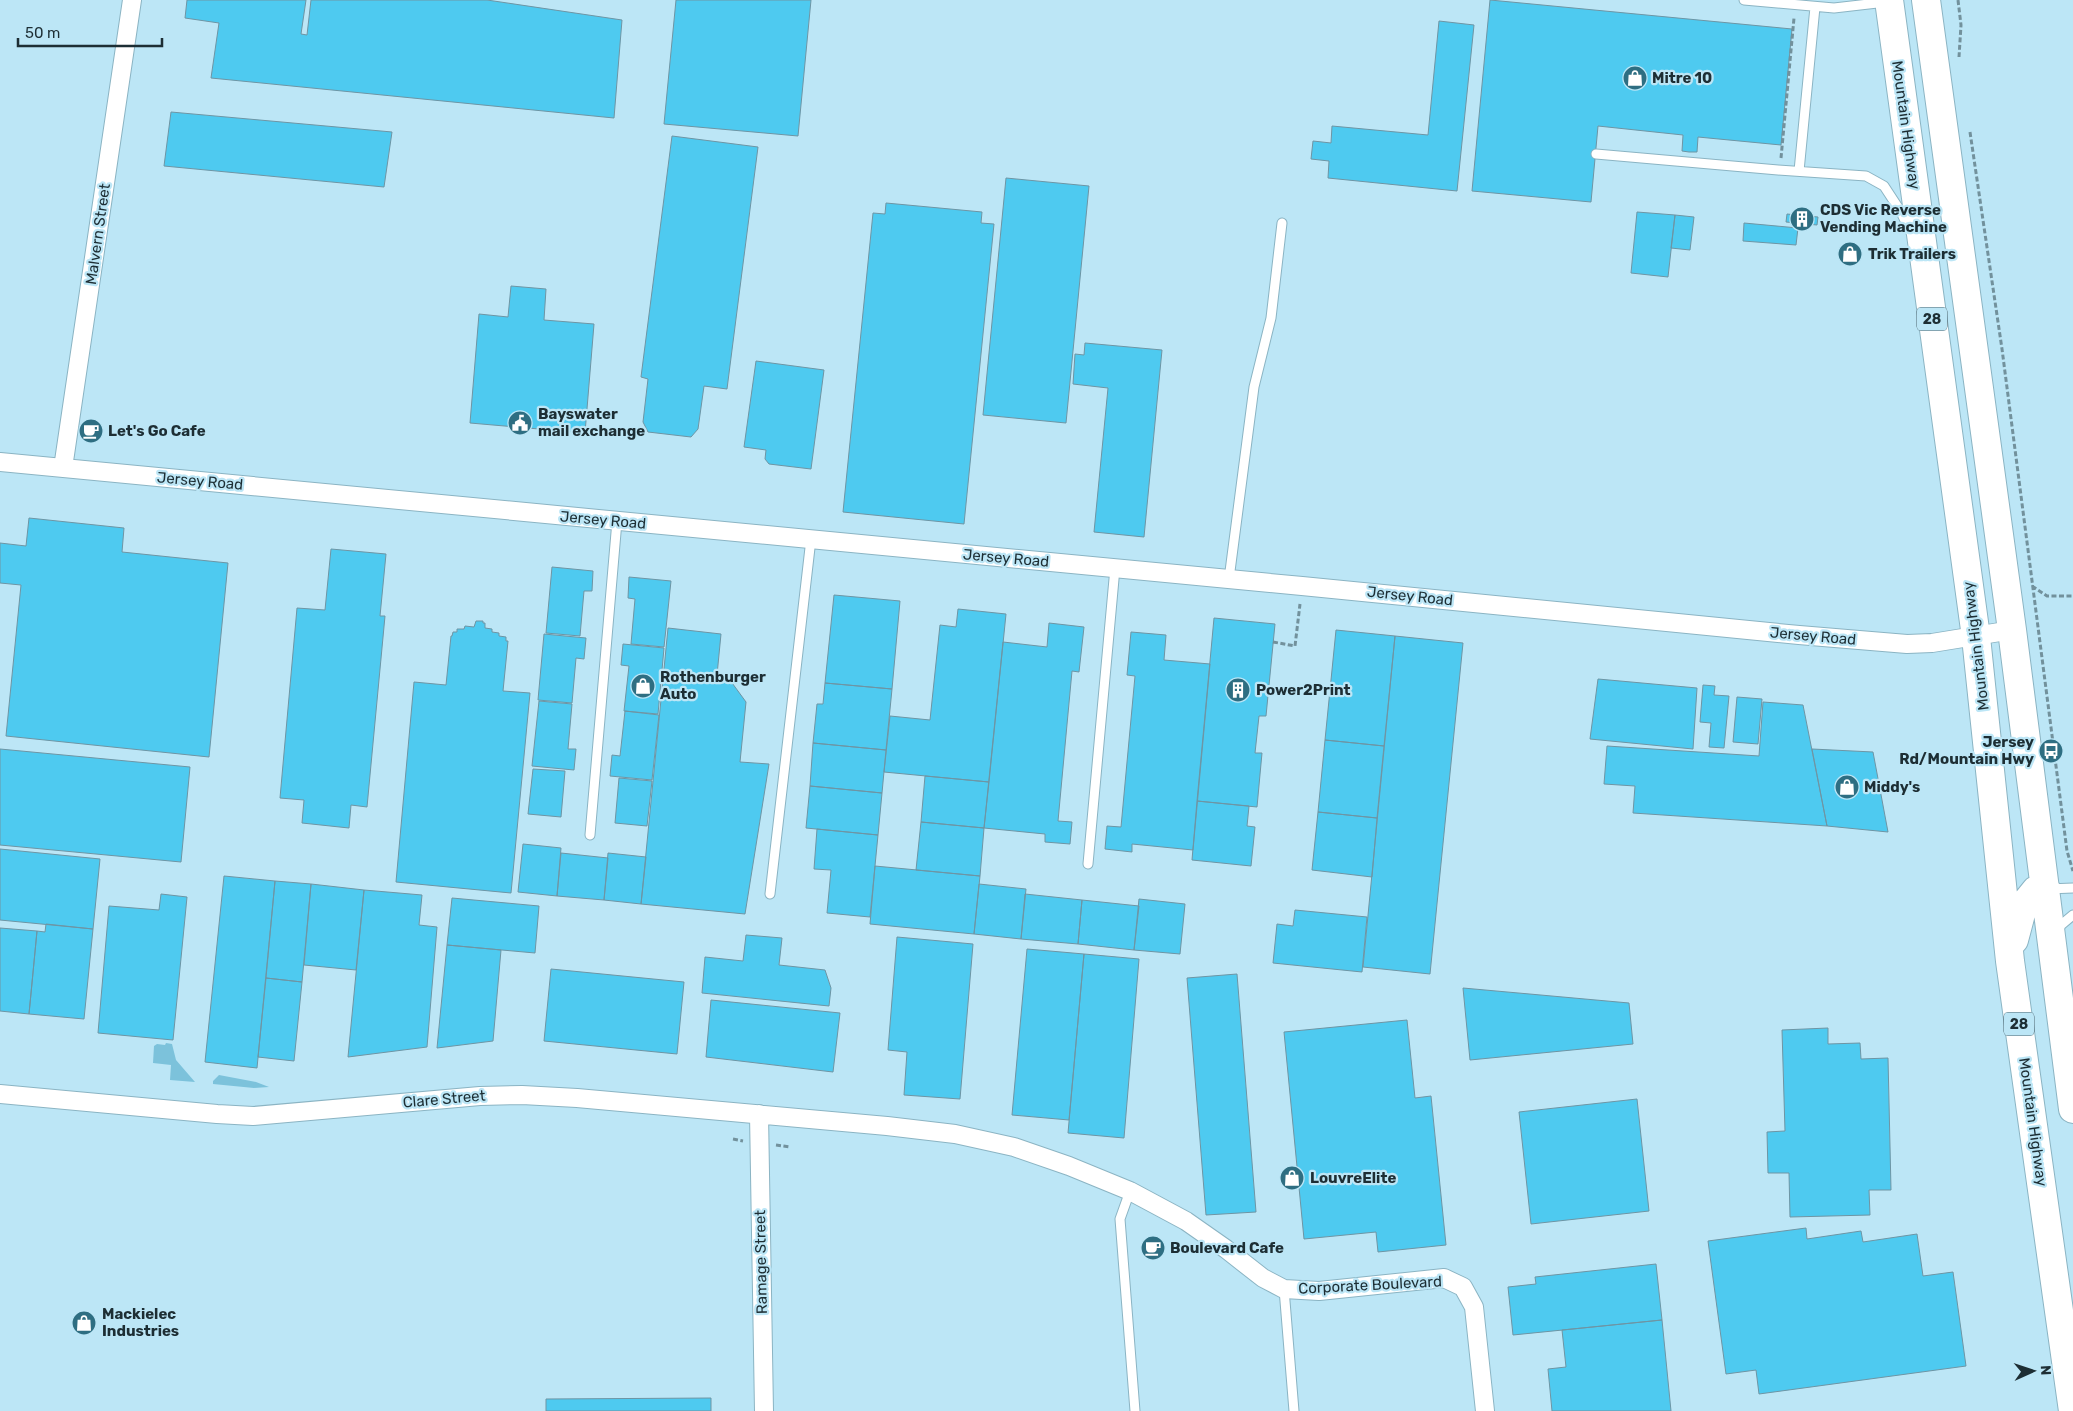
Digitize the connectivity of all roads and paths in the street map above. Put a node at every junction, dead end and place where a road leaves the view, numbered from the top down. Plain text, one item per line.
1 (132, 0) edge
2 (1744, 0) edge
3 (1926, 0) edge
4 (1958, 0) edge
5 (1893, 1) edge
6 (1795, 5) junction
7 (1815, 6) junction
8 (1960, 64) dead end
9 (1969, 128) dead end
10 (1600, 154) dead end
11 (1780, 170) junction
12 (1799, 172) junction
13 (1282, 223) dead end
14 (1924, 260) junction
15 (0, 462) edge
16 (63, 468) junction
17 (617, 521) junction
18 (811, 539) junction
19 (1115, 568) junction
20 (1229, 579) junction
21 (1302, 586) junction
22 (2032, 586) junction
23 (2073, 596) edge
24 (2012, 630) junction
25 (1976, 637) junction
26 (1273, 642) dead end
27 (590, 835) dead end
28 (1088, 864) dead end
29 (2073, 871) edge
30 (2073, 888) edge
31 (2046, 889) junction
32 (770, 894) dead end
33 (2073, 915) edge
34 (2052, 940) junction
35 (2010, 961) junction
36 (0, 1094) edge
37 (2073, 1109) edge
38 (758, 1114) junction
39 (887, 1126) joint
40 (1130, 1191) junction
41 (1284, 1289) junction
42 (764, 1411) edge
43 (1135, 1411) edge
44 (1294, 1411) edge
45 (1485, 1411) edge
46 (2072, 1411) edge

1 - 16 street, Malvern Street
2 - 6 lane
3 - 24 main road, 28
4 - 8 path
5 - 7 lane
5 - 14 main road, Mountain Highway / 28
6 - 7 lane
6 - 11 path
7 - 12 lane
9 - 22 path
10 - 11 lane
11 - 12 lane
12 - 14 lane
13 - 20 lane
14 - 25 main road, Mountain Highway / 28
15 - 16 street, Jersey Road
16 - 17 street, Jersey Road
17 - 18 street, Jersey Road
17 - 27 lane
18 - 19 street, Jersey Road
18 - 32 lane
19 - 20 street, Jersey Road
19 - 28 lane
20 - 21 street, Jersey Road
21 - 25 street, Jersey Road
21 - 26 path
22 - 23 path
22 - 29 path
24 - 25 street, Jersey Road
24 - 31 main road, 28
25 - 35 main road, Mountain Highway / 28
30 - 31 lane
31 - 34 main road, 28
31 - 35 main road
33 - 34 lane
34 - 37 main road, 28
35 - 46 main road, Mountain Highway / 28
36 - 38 street, Clare Street
38 - 39 street, Clare Street
38 - 42 street, Ramage Street
39 - 40 street, Corporate Boulevard
40 - 41 street, Corporate Boulevard
40 - 43 lane
41 - 44 lane
41 - 45 street, Corporate Boulevard

